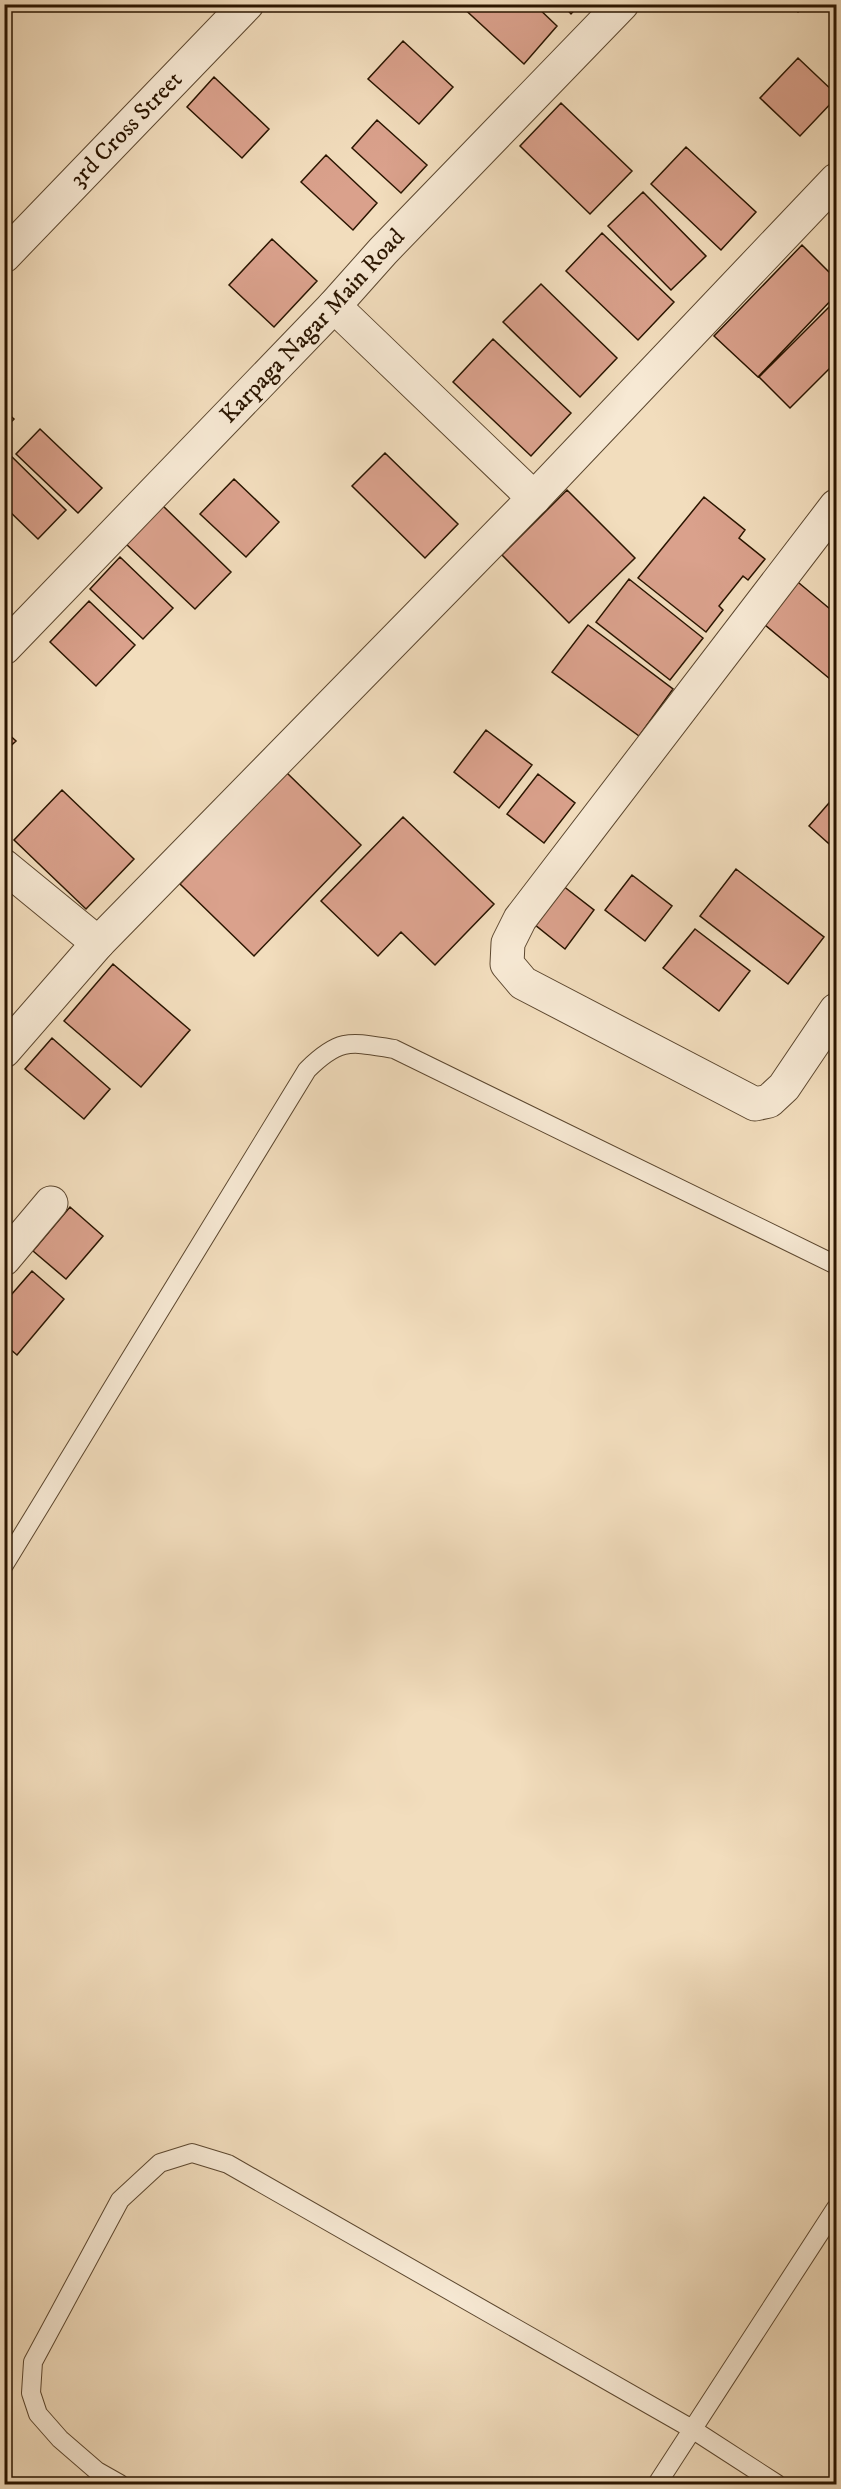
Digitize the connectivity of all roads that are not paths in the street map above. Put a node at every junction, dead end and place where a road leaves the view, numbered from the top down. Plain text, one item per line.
1 (247, 4) edge
2 (622, 4) edge
3 (837, 180) edge
4 (5, 254) edge
5 (334, 306) junction
6 (534, 498) junction
7 (837, 506) edge
8 (4, 648) edge
9 (4, 866) edge
10 (98, 943) junction
11 (837, 1010) edge
12 (4, 1051) edge
13 (51, 1203) dead end
14 (4, 1259) edge
15 (837, 1265) edge
16 (4, 1565) edge
17 (837, 2208) edge
18 (692, 2429) junction
19 (120, 2484) edge
20 (657, 2484) edge
21 (777, 2484) edge

1 - 4 street, 3rd Cross Street
2 - 5 street, Karpaga Nagar Main Road
3 - 6 street
5 - 6 street
5 - 8 street, Karpaga Nagar Main Road
6 - 10 street
7 - 11 street
9 - 10 street
10 - 12 street
13 - 14 street
15 - 16 lane
17 - 18 lane
18 - 19 lane
18 - 20 lane
18 - 21 lane

